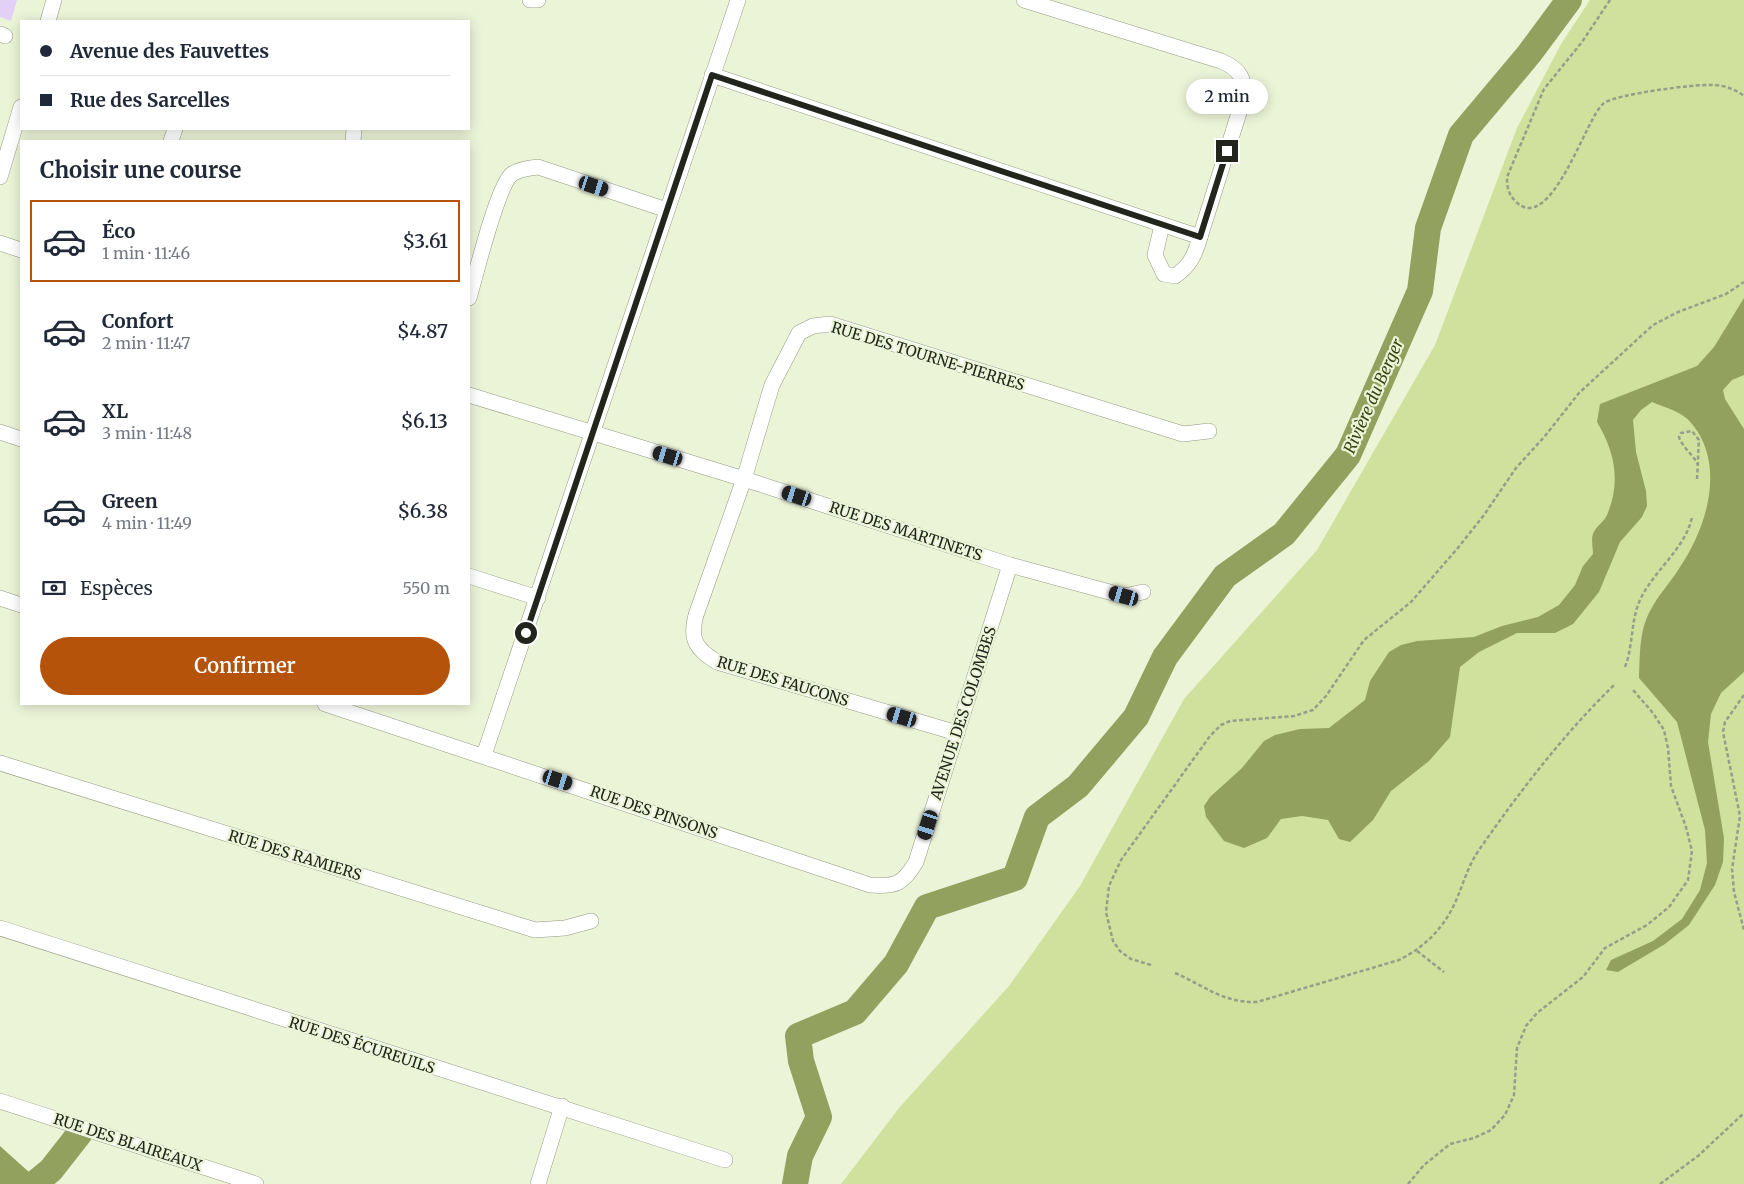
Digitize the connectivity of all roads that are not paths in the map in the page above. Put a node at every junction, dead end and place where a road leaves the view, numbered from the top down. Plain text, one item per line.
1 (54, 0) edge
2 (530, 0) edge
3 (538, 0) edge
4 (738, 0) edge
5 (1024, 0) edge
6 (48, 20) edge
7 (712, 75) junction
8 (20, 110) edge
9 (0, 177) edge
10 (667, 210) junction
11 (1162, 225) junction
12 (1200, 237) junction
13 (0, 244) edge
14 (20, 250) edge
15 (470, 295) edge
16 (470, 395) edge
17 (1209, 431) dead end
18 (0, 432) edge
19 (592, 433) junction
20 (20, 439) edge
21 (744, 479) junction
22 (1010, 565) junction
23 (470, 576) edge
24 (1144, 592) dead end
25 (0, 598) edge
26 (538, 598) junction
27 (20, 605) edge
28 (328, 705) edge
29 (957, 733) junction
30 (484, 755) junction
31 (0, 763) edge
32 (898, 884) joint
33 (591, 922) dead end
34 (0, 928) edge
35 (0, 1100) edge
36 (562, 1106) junction
37 (725, 1160) dead end
38 (256, 1184) edge
39 (538, 1184) edge

1 - 6 street
2 - 3 street
4 - 7 street
5 - 12 street
7 - 10 street
7 - 11 street
8 - 9 street
10 - 15 street
10 - 19 street
11 - 12 street
11 - 12 street
13 - 14 street
16 - 19 street, RUE DES MARTINETS
17 - 21 street, RUE DES TOURNE-PIERRES
18 - 20 street
19 - 21 street, RUE DES MARTINETS
19 - 26 street
21 - 22 street, RUE DES MARTINETS
21 - 29 street, RUE DES FAUCONS
22 - 24 street, RUE DES MARTINETS
22 - 29 street, AVENUE DES COLOMBES
23 - 26 street
25 - 27 street
26 - 30 street
28 - 30 street, RUE DES PINSONS
29 - 32 street, AVENUE DES COLOMBES
30 - 32 street, RUE DES PINSONS
31 - 33 street, RUE DES RAMIERS
34 - 36 street, RUE DES ÉCUREUILS
35 - 38 street, RUE DES BLAIREAUX
36 - 37 street, RUE DES ÉCUREUILS
36 - 39 street

